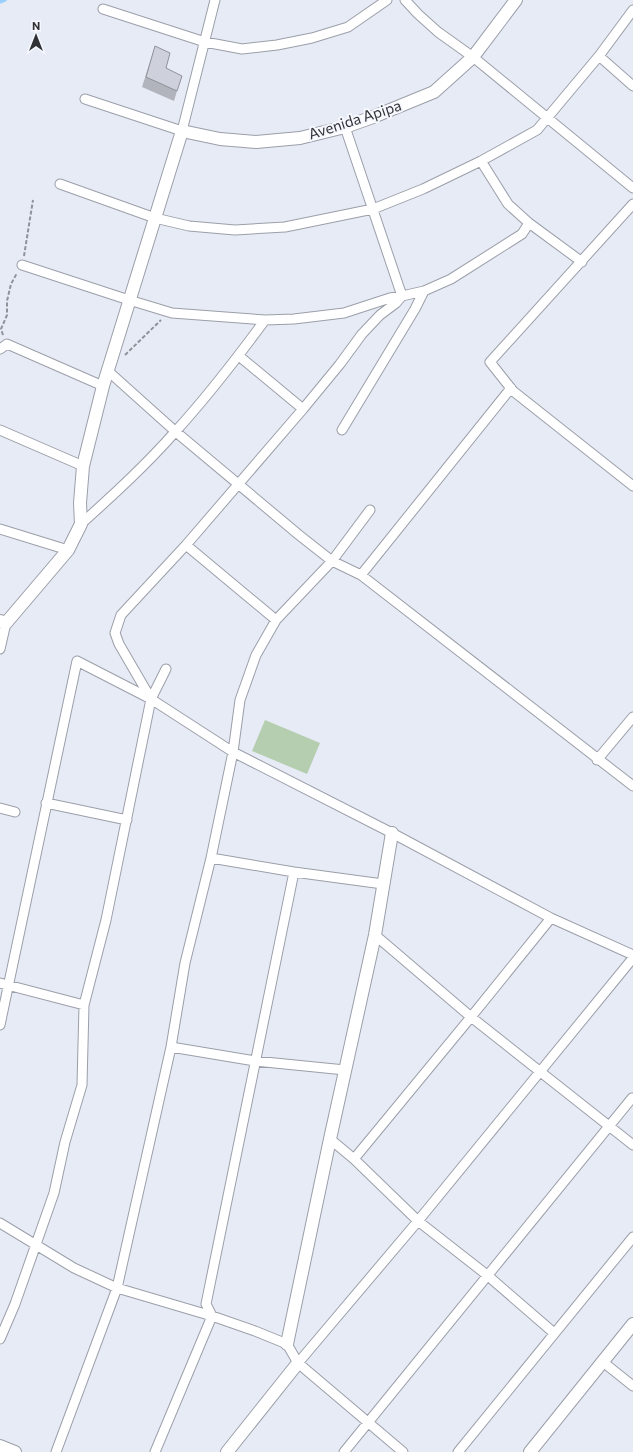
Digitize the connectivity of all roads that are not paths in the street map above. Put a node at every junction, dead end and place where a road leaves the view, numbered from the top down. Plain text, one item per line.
1 (216, 0) edge
2 (387, 0) edge
3 (405, 0) edge
4 (516, 0) edge
5 (103, 9) dead end
6 (633, 10) edge
7 (205, 42) junction
8 (599, 56) junction
9 (473, 57) junction
10 (633, 86) edge
11 (85, 99) dead end
12 (547, 118) junction
13 (345, 127) junction
14 (182, 131) junction
15 (480, 161) junction
16 (60, 184) dead end
17 (633, 188) edge
18 (633, 204) edge
19 (372, 210) junction
20 (155, 218) junction
21 (529, 223) junction
22 (582, 262) junction
23 (22, 265) dead end
24 (424, 291) junction
25 (402, 296) junction
26 (129, 300) junction
27 (265, 320) junction
28 (0, 349) edge
29 (239, 356) junction
30 (108, 371) junction
31 (103, 386) junction
32 (511, 388) junction
33 (303, 409) junction
34 (0, 430) edge
35 (342, 430) dead end
36 (176, 432) junction
37 (83, 466) junction
38 (238, 485) junction
39 (633, 486) edge
40 (370, 510) dead end
41 (81, 524) junction
42 (0, 529) edge
43 (186, 546) junction
44 (68, 550) junction
45 (332, 561) junction
46 (361, 575) junction
47 (276, 620) junction
48 (3, 622) edge
49 (0, 649) edge
50 (166, 669) dead end
51 (151, 699) junction
52 (633, 717) edge
53 (233, 752) junction
54 (597, 760) junction
55 (633, 786) edge
56 (46, 803) junction
57 (0, 808) edge
58 (15, 812) dead end
59 (127, 820) junction
60 (392, 833) junction
61 (211, 858) junction
62 (294, 872) junction
63 (383, 884) junction
64 (551, 918) junction
65 (374, 935) junction
66 (633, 957) edge
67 (4, 984) edge
68 (84, 1005) junction
69 (471, 1017) junction
70 (0, 1026) edge
71 (171, 1048) junction
72 (255, 1061) junction
73 (346, 1070) junction
74 (540, 1070) junction
75 (632, 1098) dead end
76 (610, 1126) junction
77 (330, 1139) junction
78 (633, 1145) edge
79 (354, 1159) junction
80 (418, 1221) junction
81 (0, 1223) edge
82 (633, 1237) edge
83 (36, 1245) junction
84 (487, 1275) junction
85 (117, 1288) junction
86 (212, 1316) junction
87 (633, 1324) edge
88 (554, 1333) junction
89 (0, 1339) edge
90 (287, 1344) junction
91 (602, 1362) junction
92 (298, 1363) junction
93 (633, 1386) edge
94 (369, 1423) junction
95 (0, 1446) edge
96 (14, 1452) edge
97 (56, 1452) edge
98 (155, 1452) edge
99 (227, 1452) edge
100 (344, 1452) edge
101 (403, 1452) edge
102 (458, 1452) edge
103 (530, 1452) edge

1 - 7 street
2 - 7 street
3 - 9 street
4 - 9 street, Avenida Apipa
5 - 7 street
6 - 8 street
7 - 14 street
8 - 10 street
8 - 12 street
9 - 12 street
9 - 13 street, Avenida Apipa
11 - 14 street, Avenida Apipa
12 - 15 street
12 - 17 street
13 - 14 street, Avenida Apipa
13 - 19 street
14 - 20 street
15 - 19 street
15 - 21 street
16 - 20 street
18 - 22 street
19 - 20 street
19 - 25 street
20 - 26 street
21 - 22 street
21 - 24 street
22 - 32 street
23 - 26 street
24 - 25 street
24 - 35 street
25 - 27 street
25 - 33 street
26 - 27 street
26 - 30 street
27 - 29 street
28 - 31 street
29 - 33 street
29 - 36 street
30 - 31 street
30 - 36 street
31 - 37 street
32 - 39 street
32 - 46 street
33 - 38 street
34 - 37 street
36 - 38 street
36 - 41 street
37 - 41 street
38 - 43 street
38 - 45 street
40 - 45 street
41 - 44 street
42 - 44 street
43 - 47 street
43 - 51 street
44 - 48 street
45 - 46 street
45 - 47 street
46 - 54 street
47 - 53 street
48 - 49 street
50 - 51 street
51 - 53 street
51 - 56 street
51 - 59 street
52 - 54 street
53 - 60 street
53 - 61 street
54 - 55 street
56 - 59 street
56 - 67 street
57 - 58 street
59 - 68 street
60 - 63 street
60 - 64 street
61 - 62 street
61 - 71 street
62 - 63 street
62 - 72 street
63 - 65 street
64 - 66 street
64 - 69 street
65 - 69 street
65 - 73 street
66 - 74 street
67 - 68 street
67 - 70 street
68 - 83 street
69 - 74 street
69 - 79 street
71 - 72 street
71 - 85 street
72 - 73 street
72 - 86 street
73 - 77 street
74 - 76 street
74 - 80 street
75 - 76 street
76 - 78 street
76 - 84 street
77 - 79 street
77 - 90 street
79 - 80 street
80 - 84 street
80 - 92 street
81 - 83 street
82 - 88 street
83 - 85 street
83 - 89 street
84 - 88 street
84 - 94 street
85 - 86 street
85 - 97 street
86 - 90 street
86 - 98 street
87 - 91 street
88 - 102 street
90 - 92 street
91 - 93 street
91 - 103 street
92 - 94 street
92 - 99 street
94 - 100 street
94 - 101 street
95 - 96 street

